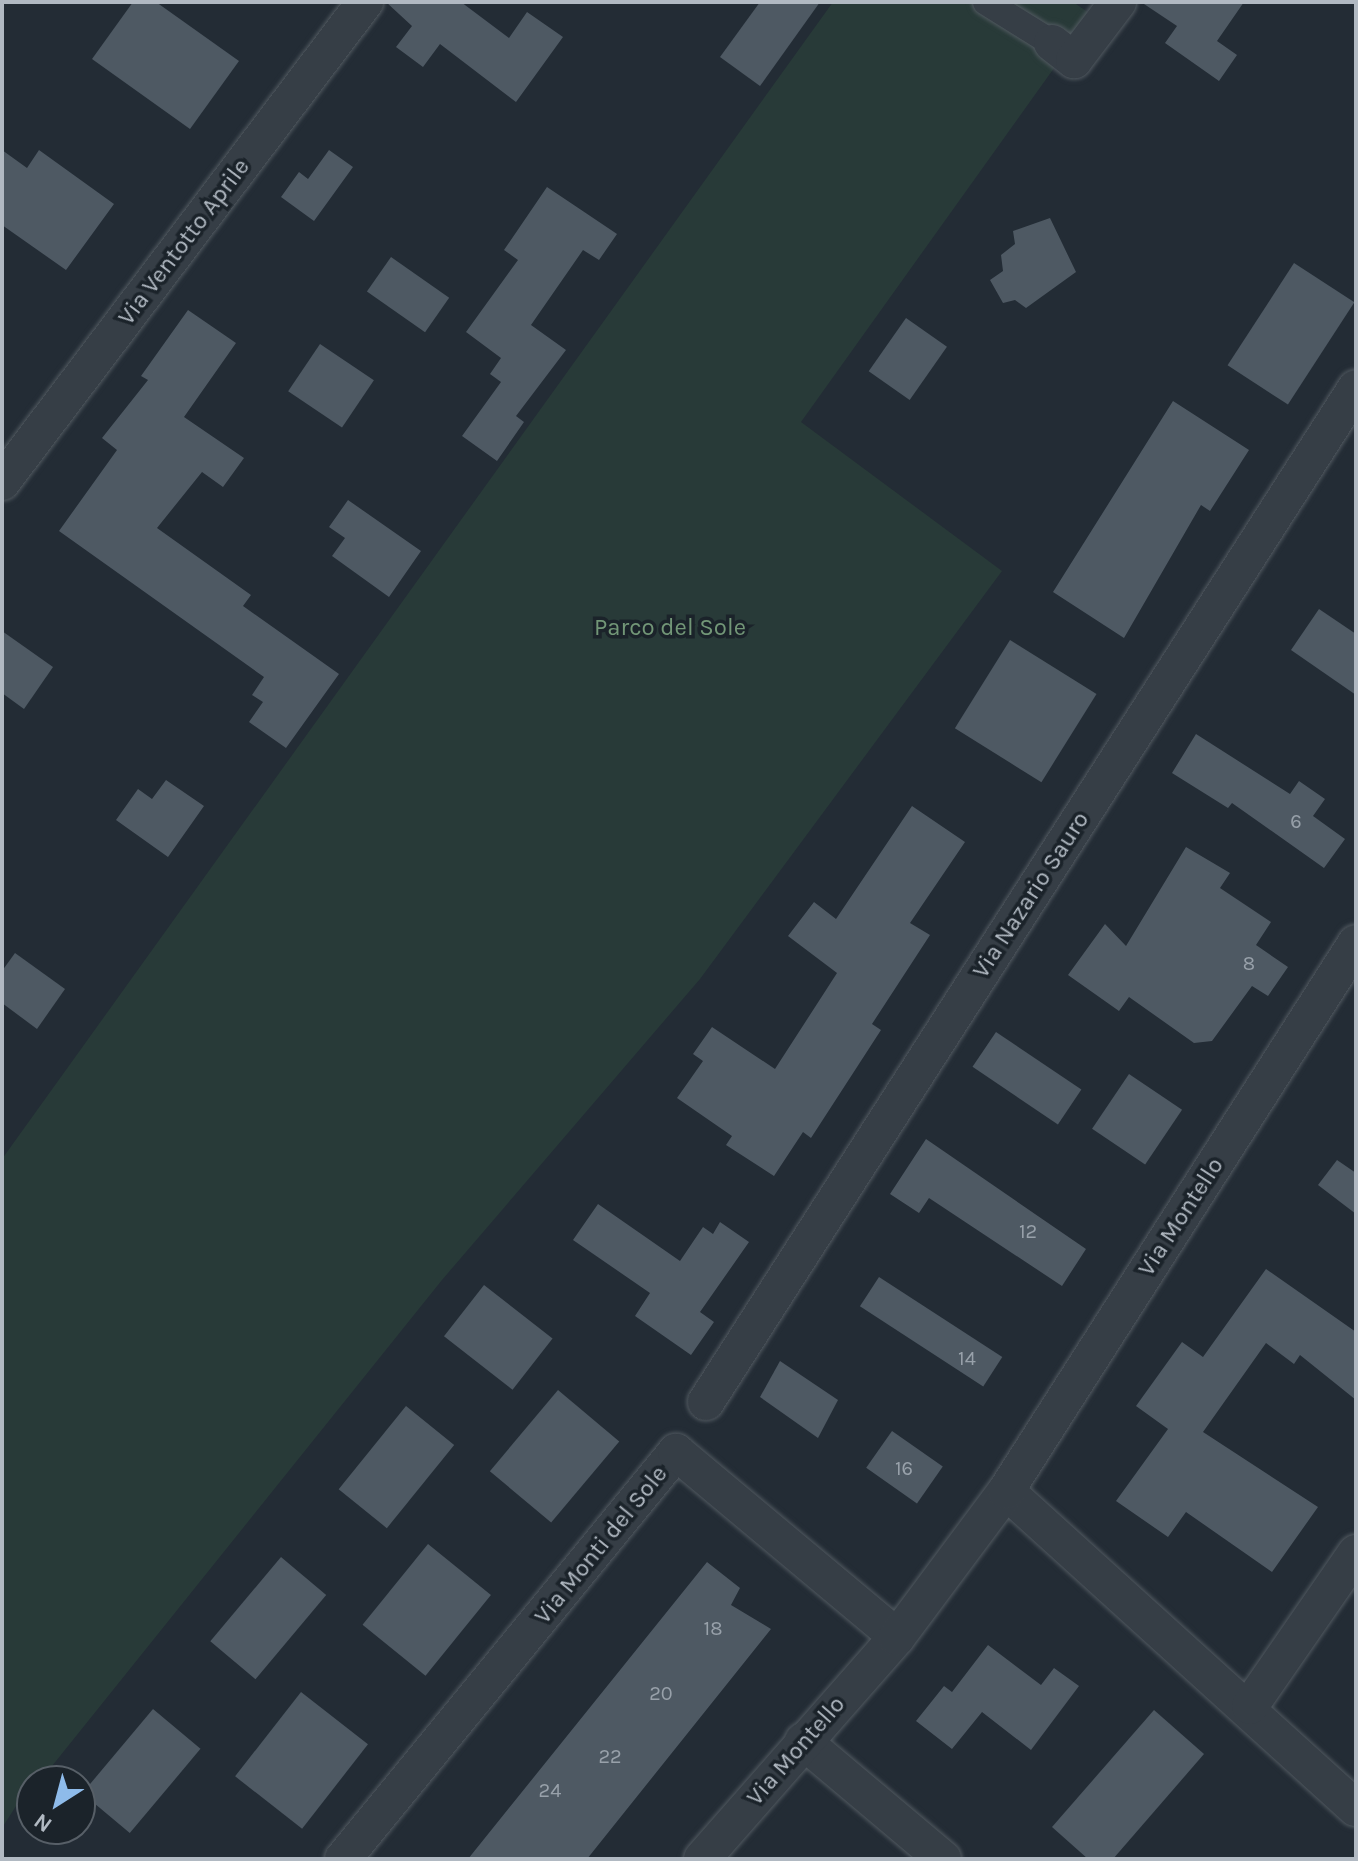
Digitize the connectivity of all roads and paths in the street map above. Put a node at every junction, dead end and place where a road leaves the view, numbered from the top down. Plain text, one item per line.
1 (365, 2) edge
2 (986, 2) edge
3 (1118, 2) edge
4 (1052, 43) joint
5 (1356, 388) edge
6 (2, 482) edge
7 (1352, 957) edge
8 (706, 1402) dead end
9 (1006, 1491) junction
10 (1356, 1553) edge
11 (897, 1637) junction
12 (1250, 1706) junction
13 (803, 1741) junction
14 (1356, 1808) edge
15 (343, 1859) edge
16 (702, 1859) edge
17 (943, 1859) edge

1 - 6 street, Via Ventotto Aprile
2 - 4 street
3 - 4 street
5 - 8 street, Via Nazario Sauro
7 - 9 street, Via Montello
9 - 11 street, Via Montello
9 - 12 street
10 - 12 street
11 - 13 street, Via Montello
11 - 15 street, Via Monti del Sole
12 - 14 street
13 - 16 street, Via Montello
13 - 17 street

